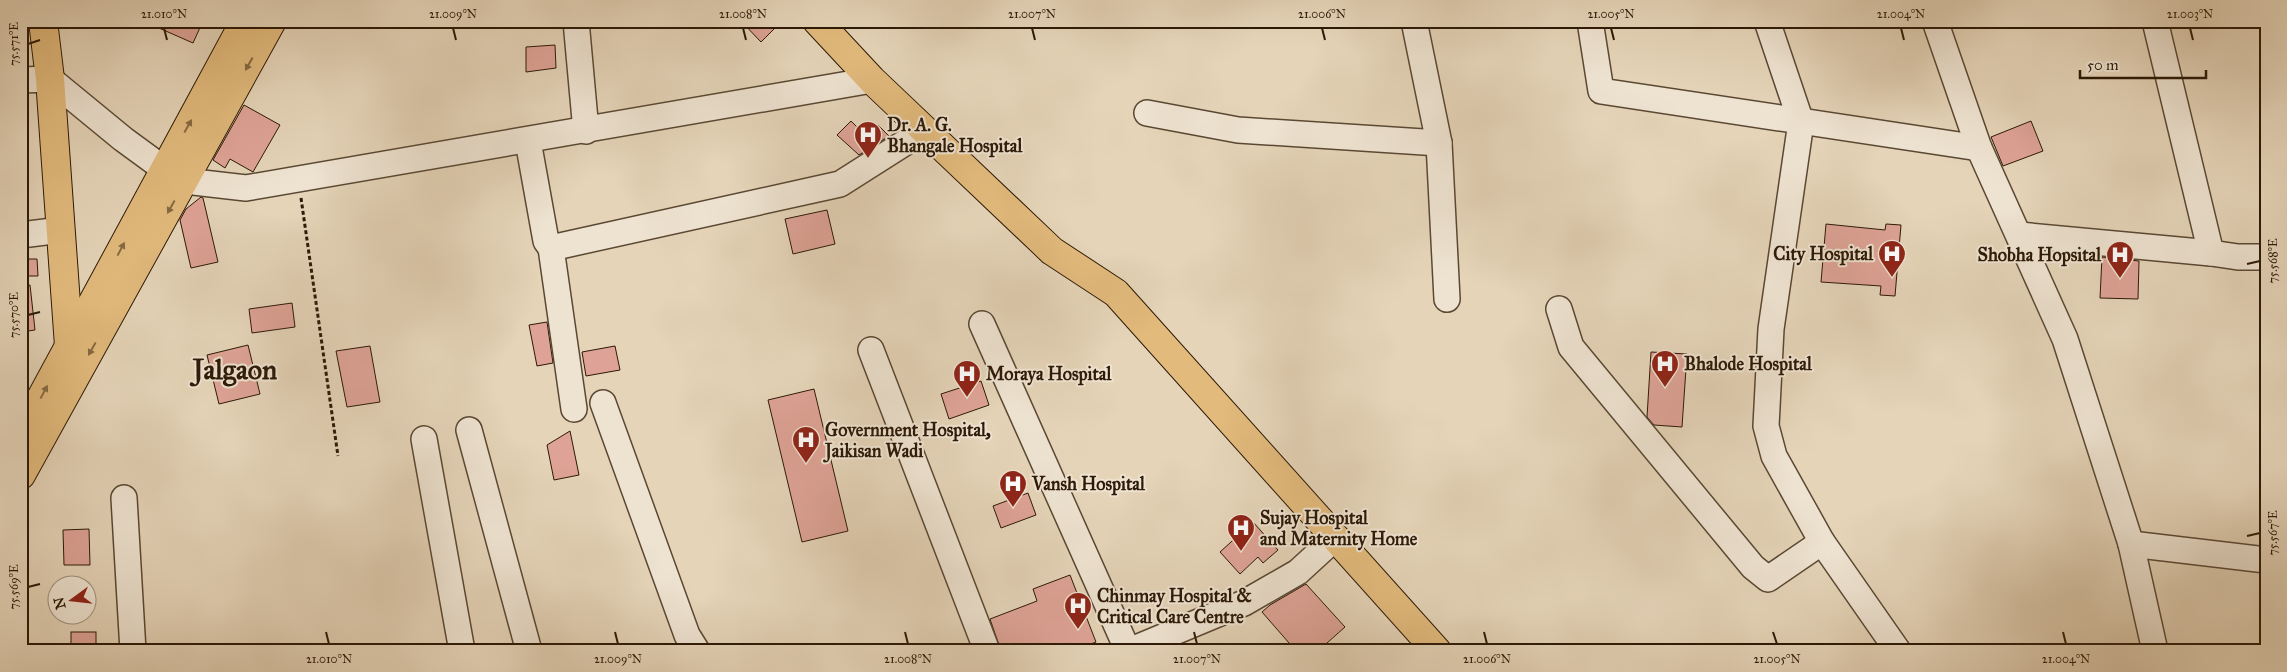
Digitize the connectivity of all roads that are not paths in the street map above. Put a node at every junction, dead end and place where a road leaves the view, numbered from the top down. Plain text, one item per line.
1 (44, 21) edge
2 (245, 21) edge
3 (272, 21) edge
4 (576, 21) edge
5 (817, 21) edge
6 (1414, 21) edge
7 (1590, 21) edge
8 (1767, 21) edge
9 (1935, 21) edge
10 (2155, 21) edge
11 (21, 80) edge
12 (50, 80) junction
13 (872, 80) junction
14 (1147, 113) dead end
15 (1801, 122) junction
16 (925, 130) junction
17 (586, 131) junction
18 (528, 141) junction
19 (1439, 143) junction
20 (1979, 148) junction
21 (175, 175) junction
22 (61, 230) junction
23 (21, 235) edge
24 (2019, 235) junction
25 (551, 248) junction
26 (2211, 253) junction
27 (2266, 257) edge
28 (1447, 299) dead end
29 (1559, 309) dead end
30 (982, 324) dead end
31 (69, 346) junction
32 (871, 350) dead end
33 (72, 384) junction
34 (603, 403) dead end
35 (574, 409) dead end
36 (469, 430) dead end
37 (21, 435) edge
38 (424, 439) dead end
39 (22, 473) edge
40 (124, 498) dead end
41 (1335, 538) junction
42 (1822, 542) junction
43 (2132, 544) junction
44 (2266, 560) edge
45 (1180, 641) edge
46 (132, 651) edge
47 (462, 651) edge
48 (529, 651) edge
49 (697, 651) edge
50 (987, 651) edge
51 (1128, 651) edge
52 (1437, 651) edge
53 (1898, 651) edge
54 (2154, 651) edge

1 - 12 main road
21 -> 2 main road
3 -> 21 main road
4 - 17 street
5 - 13 main road
6 - 19 street
7 - 15 street
8 - 15 street
9 - 20 street
10 - 26 street
11 - 12 street
12 - 21 street
12 - 22 main road
13 - 16 main road
13 - 17 street
14 - 19 street
15 - 20 street
15 - 42 street
16 - 25 street
16 - 41 main road
17 - 18 street
18 - 21 street
18 - 25 street
19 - 28 street
20 - 24 street
31 -> 21 main road
21 -> 33 main road
22 - 23 street
22 - 31 main road
24 - 26 street
24 - 43 street
25 - 35 street
26 - 27 street
29 - 42 street
30 - 51 street
31 - 33 main road
37 -> 31 main road
32 - 50 street
33 - 39 main road
34 - 49 street
36 - 48 street
38 - 47 street
40 - 46 street
41 - 45 street
41 - 52 main road
42 - 53 street
43 - 44 street
43 - 54 street
45 - 51 street

